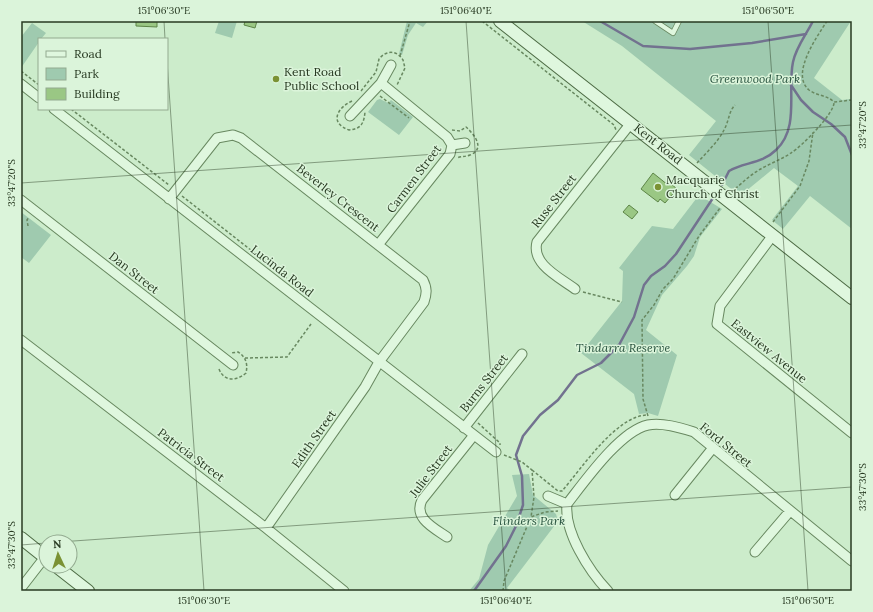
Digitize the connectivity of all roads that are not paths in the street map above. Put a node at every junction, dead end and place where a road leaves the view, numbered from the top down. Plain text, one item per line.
1 (500, 21) edge
2 (655, 21) edge
3 (679, 21) edge
4 (391, 65) dead end
5 (381, 83) junction
6 (21, 84) edge
7 (38, 97) edge
8 (55, 110) edge
9 (350, 116) dead end
10 (631, 123) junction
11 (465, 143) dead end
12 (452, 145) junction
13 (170, 199) junction
14 (21, 200) edge
15 (773, 235) junction
16 (378, 245) junction
17 (575, 289) road end
18 (852, 298) edge
19 (21, 340) edge
20 (522, 354) dead end
21 (379, 362) junction
22 (233, 365) dead end
23 (464, 428) junction
24 (852, 433) edge
25 (474, 435) junction
26 (712, 449) junction
27 (500, 452) road end
28 (675, 495) dead end
29 (548, 496) dead end
30 (566, 507) junction
31 (790, 511) junction
32 (266, 528) junction
33 (447, 537) dead end
34 (21, 538) edge
35 (38, 552) edge
36 (755, 552) dead end
37 (852, 561) edge
38 (38, 567) edge
39 (66, 574) edge
40 (21, 588) edge
41 (88, 591) edge
42 (344, 591) edge
43 (608, 591) edge

1 - 10 street, Kent Road
2 - 3 lane
4 - 5 street
5 - 9 street
5 - 12 street, Carmen Street
6 - 7 street
8 - 13 street, Lucinda Road
10 - 15 street, Kent Road
10 - 17 street, Ruse Street
11 - 12 street, Carmen Street
12 - 16 street, Carmen Street
13 - 16 street, Beverley Crescent
13 - 21 street, Lucinda Road
14 - 22 street, Dan Street
15 - 18 street, Kent Road
15 - 24 street, Eastview Avenue
16 - 21 street, Beverley Crescent
19 - 32 street, Patricia Street
20 - 23 street, Burns Street
21 - 23 street, Lucinda Road
21 - 32 street, Edith Street
23 - 25 street, Lucinda Road
25 - 27 street, Lucinda Road
25 - 33 street, Julie Street
26 - 28 street
26 - 30 street, Ford Street
26 - 31 street, Ford Street
29 - 30 street
30 - 43 street
31 - 36 street
31 - 37 street, Ford Street
32 - 42 street, Patricia Street
34 - 35 street
38 - 40 street
39 - 41 street

